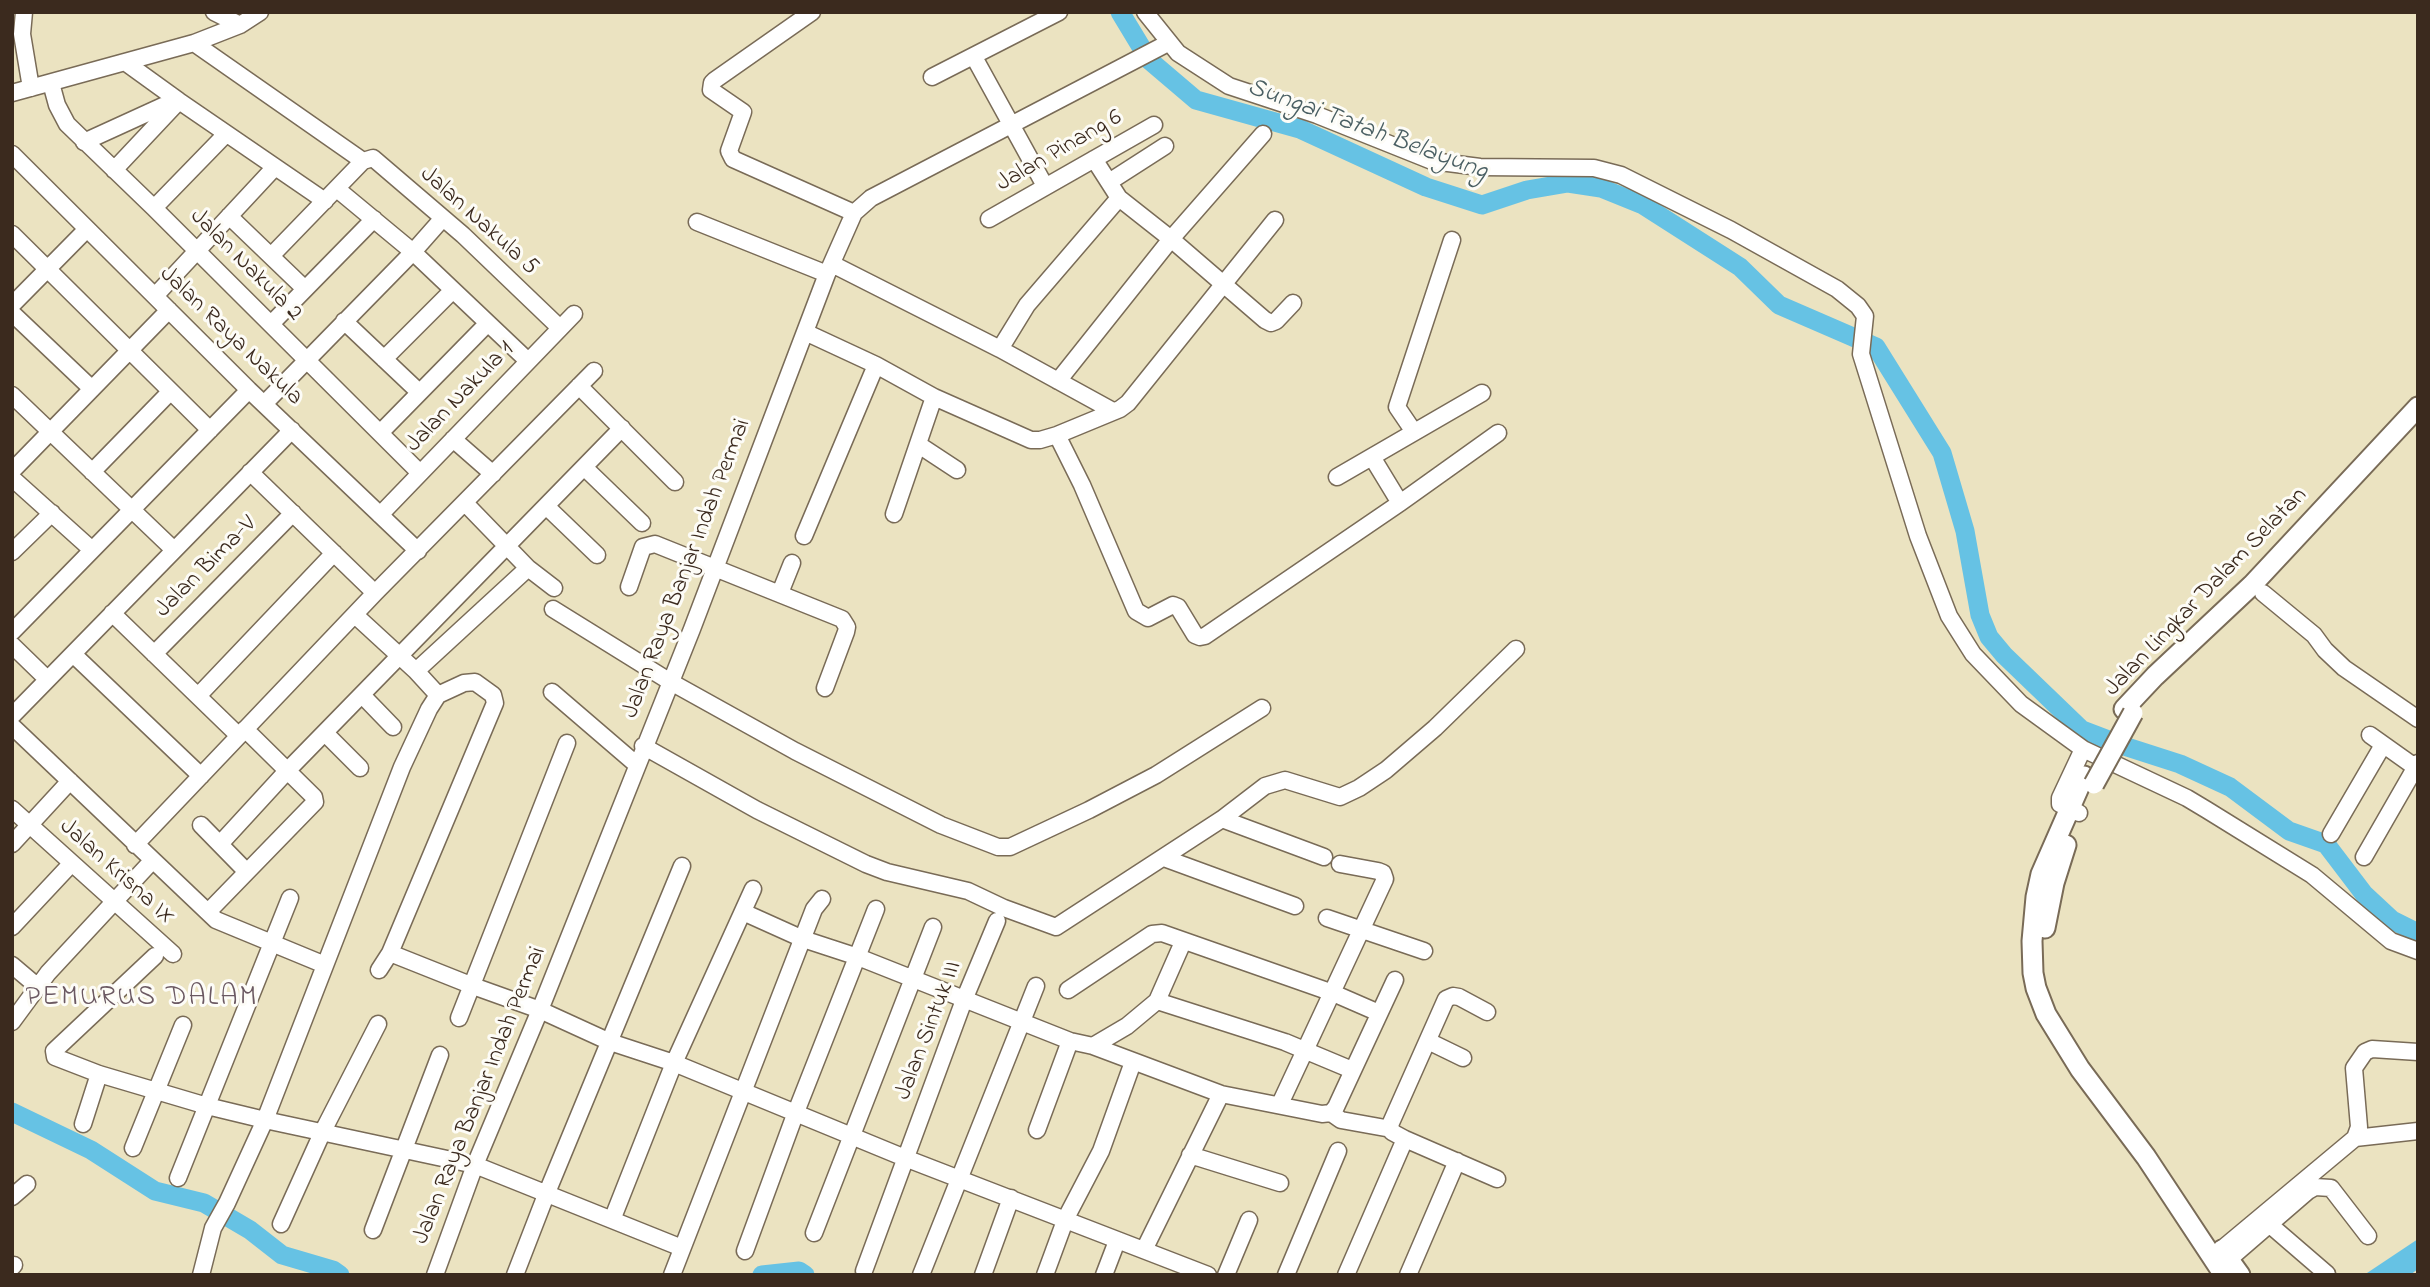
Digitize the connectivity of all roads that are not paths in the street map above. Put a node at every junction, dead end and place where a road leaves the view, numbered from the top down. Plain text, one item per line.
1 (24, 12) edge
2 (214, 12) edge
3 (260, 12) edge
4 (812, 12) edge
5 (1059, 12) edge
6 (1145, 12) edge
7 (240, 25) junction
8 (17, 33) edge
9 (194, 43) junction
10 (1163, 45) junction
11 (974, 57) junction
12 (125, 62) junction
13 (932, 77) dead end
14 (51, 83) junction
15 (31, 88) junction
16 (12, 93) edge
17 (177, 100) junction
18 (1012, 123) junction
19 (1154, 125) dead end
20 (226, 134) junction
21 (1263, 134) dead end
22 (85, 142) junction
23 (1165, 146) dead end
24 (12, 154) edge
25 (1094, 159) junction
26 (363, 161) junction
27 (275, 167) junction
28 (114, 170) junction
29 (1109, 182) junction
30 (1045, 187) junction
31 (337, 189) junction
32 (1119, 198) junction
33 (325, 201) junction
34 (154, 208) junction
35 (854, 213) junction
36 (229, 216) junction
37 (443, 218) junction
38 (373, 219) junction
39 (989, 219) dead end
40 (1276, 220) dead end
41 (697, 222) dead end
42 (87, 229) junction
43 (12, 234) edge
44 (1171, 239) junction
45 (1451, 240) dead end
46 (198, 251) junction
47 (413, 252) junction
48 (271, 256) junction
49 (830, 269) junction
50 (47, 270) junction
51 (1224, 284) junction
52 (305, 289) junction
53 (453, 290) junction
54 (155, 296) junction
55 (1293, 303) dead end
56 (12, 306) edge
57 (169, 310) junction
58 (12, 313) edge
59 (575, 314) dead end
60 (344, 321) junction
61 (271, 324) junction
62 (487, 324) junction
63 (560, 328) junction
64 (804, 332) junction
65 (1000, 349) junction
66 (129, 352) junction
67 (384, 359) junction
68 (306, 361) junction
69 (528, 362) junction
70 (876, 365) junction
71 (594, 371) dead end
72 (1058, 381) junction
73 (579, 386) junction
74 (92, 389) junction
75 (249, 390) junction
76 (170, 392) junction
77 (419, 392) junction
78 (1482, 393) dead end
79 (12, 395) edge
80 (934, 397) junction
81 (264, 404) junction
82 (2418, 407) edge
83 (1113, 411) junction
84 (2418, 427) edge
85 (622, 428) junction
86 (210, 430) junction
87 (292, 430) junction
88 (49, 431) junction
89 (1414, 432) junction
90 (380, 433) junction
91 (1498, 433) dead end
92 (1057, 435) junction
93 (453, 439) junction
94 (919, 445) junction
95 (1372, 457) junction
96 (585, 468) junction
97 (957, 470) dead end
98 (12, 471) edge
99 (92, 472) junction
100 (250, 472) junction
101 (420, 473) junction
102 (493, 474) junction
103 (1337, 477) dead end
104 (12, 478) edge
105 (675, 482) dead end
106 (465, 503) junction
107 (1400, 503) junction
108 (546, 506) junction
109 (130, 509) junction
110 (52, 513) junction
111 (293, 513) junction
112 (380, 514) junction
113 (894, 514) dead end
114 (642, 523) dead end
115 (804, 536) dead end
116 (508, 547) junction
117 (91, 549) junction
118 (173, 549) junction
119 (418, 551) junction
120 (12, 552) edge
121 (334, 554) junction
122 (597, 555) dead end
123 (792, 563) dead end
124 (714, 567) junction
125 (528, 568) junction
126 (554, 587) dead end
127 (629, 587) dead end
128 (376, 593) junction
129 (780, 593) junction
130 (2263, 593) junction
131 (553, 609) dead end
132 (112, 613) junction
133 (355, 615) junction
134 (12, 632) edge
135 (12, 645) edge
136 (1516, 649) dead end
137 (73, 654) junction
138 (154, 654) junction
139 (401, 657) junction
140 (416, 671) junction
141 (47, 679) junction
142 (669, 681) junction
143 (825, 688) dead end
144 (552, 692) dead end
145 (362, 695) junction
146 (438, 695) junction
147 (198, 696) junction
148 (1262, 708) dead end
149 (2128, 711) junction
150 (12, 716) edge
151 (2418, 719) edge
152 (12, 726) edge
153 (393, 727) dead end
154 (242, 732) junction
155 (325, 733) junction
156 (567, 743) dead end
157 (643, 747) junction
158 (2084, 749) junction
159 (637, 765) junction
160 (2417, 765) edge
161 (360, 768) dead end
162 (287, 771) junction
163 (201, 776) junction
164 (70, 781) junction
165 (12, 809) edge
166 (2074, 811) junction
167 (1222, 819) junction
168 (201, 825) dead end
169 (30, 826) junction
170 (2331, 834) dead end
171 (12, 844) edge
172 (220, 844) junction
173 (135, 845) junction
174 (1324, 857) dead end
175 (2364, 857) dead end
176 (1164, 858) junction
177 (152, 860) junction
178 (71, 864) junction
179 (1340, 864) dead end
180 (682, 866) dead end
181 (246, 871) junction
182 (753, 889) dead end
183 (290, 898) dead end
184 (822, 899) dead end
185 (113, 901) junction
186 (1295, 906) dead end
187 (876, 909) dead end
188 (208, 912) junction
189 (743, 912) junction
190 (1327, 918) dead end
191 (997, 921) dead end
192 (12, 927) edge
193 (933, 927) dead end
194 (1362, 931) junction
195 (803, 939) junction
196 (1183, 942) junction
197 (271, 944) junction
198 (1424, 951) dead end
199 (2418, 951) edge
200 (390, 953) junction
201 (173, 954) dead end
202 (155, 956) dead end
203 (858, 957) junction
204 (12, 965) edge
205 (325, 965) junction
206 (379, 970) dead end
207 (913, 979) junction
208 (1395, 980) dead end
209 (473, 986) junction
210 (1036, 986) dead end
211 (38, 987) junction
212 (1068, 990) dead end
213 (1333, 993) junction
214 (964, 1000) junction
215 (1157, 1001) junction
216 (540, 1010) junction
217 (1487, 1012) dead end
218 (1379, 1013) junction
219 (459, 1018) dead end
220 (1021, 1021) junction
221 (12, 1022) edge
222 (378, 1024) dead end
223 (183, 1025) dead end
224 (1070, 1041) junction
225 (1428, 1041) junction
226 (610, 1042) junction
227 (1093, 1046) junction
228 (1307, 1050) junction
229 (2418, 1052) edge
230 (440, 1055) dead end
231 (1463, 1058) dead end
232 (1133, 1062) junction
233 (674, 1063) junction
234 (1352, 1070) junction
235 (99, 1074) junction
236 (155, 1089) junction
237 (743, 1092) junction
238 (1221, 1094) junction
239 (1280, 1104) junction
240 (207, 1106) junction
241 (796, 1112) junction
242 (1331, 1113) junction
243 (265, 1120) junction
244 (83, 1124) dead end
245 (1391, 1129) junction
246 (1037, 1130) dead end
247 (323, 1131) junction
248 (2418, 1131) edge
249 (852, 1136) junction
250 (2355, 1138) junction
251 (1405, 1139) junction
252 (133, 1148) dead end
253 (404, 1149) junction
254 (1338, 1151) dead end
255 (1190, 1156) junction
256 (905, 1157) junction
257 (1457, 1161) junction
258 (475, 1165) junction
259 (960, 1177) junction
260 (178, 1178) dead end
261 (1497, 1179) dead end
262 (1280, 1183) dead end
263 (27, 1184) dead end
264 (546, 1195) junction
265 (12, 1196) edge
266 (1011, 1198) junction
267 (1066, 1218) junction
268 (612, 1220) junction
269 (1249, 1220) dead end
270 (281, 1224) dead end
271 (2269, 1224) junction
272 (373, 1230) dead end
273 (814, 1233) dead end
274 (2368, 1236) dead end
275 (1117, 1241) junction
276 (682, 1248) junction
277 (1144, 1250) junction
278 (745, 1251) dead end
279 (2227, 1265) edge
280 (1168, 1268) edge
281 (864, 1271) dead end
282 (2327, 1274) edge
283 (201, 1275) edge
284 (435, 1275) edge
285 (515, 1275) edge
286 (672, 1275) edge
287 (921, 1275) edge
288 (983, 1275) edge
289 (1045, 1275) edge
290 (1104, 1275) edge
291 (1208, 1275) edge
292 (1226, 1275) edge
293 (1286, 1275) edge
294 (1346, 1275) edge
295 (1408, 1275) edge

1 - 8 street
2 - 7 street
3 - 7 street
4 - 35 street
5 - 11 street
6 - 10 street
7 - 9 street
8 - 15 street
9 - 12 street
9 - 26 street
10 - 18 street, Jalan Raya Banjar Indah Permai
10 - 158 street
11 - 13 street
11 - 18 street
12 - 14 street
12 - 17 street
14 - 15 street
14 - 22 street, Jalan Nakula 2
15 - 16 street
17 - 20 street
17 - 22 street
17 - 28 street
18 - 30 street
18 - 35 street, Jalan Raya Banjar Indah Permai
19 - 25 street, Jalan Pinang 6
20 - 27 street
20 - 34 street
21 - 44 street
22 - 28 street, Jalan Nakula 2
23 - 29 street
24 - 42 street, Jalan Raya Nakula
25 - 29 street
25 - 30 street, Jalan Pinang 6
26 - 31 street
26 - 37 street, Jalan Nakula 5
27 - 33 street
27 - 36 street
28 - 34 street, Jalan Nakula 2
29 - 32 street
30 - 39 street, Jalan Pinang 6
31 - 33 street
31 - 38 street
32 - 44 street
32 - 65 street
33 - 48 street
34 - 46 street, Jalan Nakula 2
35 - 49 street, Jalan Raya Banjar Indah Permai
36 - 46 street
36 - 48 street
37 - 47 street
37 - 63 street, Jalan Nakula 5
38 - 47 street
38 - 52 street
40 - 51 street
41 - 49 street
42 - 50 street
42 - 54 street, Jalan Raya Nakula
43 - 50 street
44 - 51 street
44 - 72 street
45 - 89 street
46 - 54 street
46 - 61 street, Jalan Nakula 2
47 - 53 street
47 - 60 street
48 - 52 street
49 - 64 street, Jalan Raya Banjar Indah Permai
49 - 65 street
50 - 56 street
50 - 66 street
51 - 55 street
51 - 83 street
52 - 61 street
53 - 62 street
53 - 67 street
54 - 57 street, Jalan Raya Nakula
57 - 66 street
57 - 75 street, Jalan Raya Nakula
58 - 74 street
59 - 63 street, Jalan Nakula 1
60 - 67 street
60 - 68 street
61 - 68 street, Jalan Nakula 2
62 - 69 street
62 - 77 street
63 - 69 street, Jalan Nakula 1
64 - 70 street
64 - 124 street, Jalan Raya Banjar Indah Permai
65 - 72 street
66 - 74 street
66 - 76 street
67 - 77 street
68 - 81 street
68 - 90 street, Jalan Nakula 2
69 - 93 street, Jalan Nakula 1
70 - 80 street
70 - 115 street
71 - 73 street
72 - 83 street
73 - 85 street
73 - 102 street
74 - 88 street
75 - 81 street, Jalan Raya Nakula
75 - 86 street
76 - 86 street
76 - 99 street
77 - 90 street
78 - 89 street
79 - 88 street
80 - 92 street
80 - 94 street
81 - 87 street, Jalan Raya Nakula
82 - 149 main road, Jalan Lingkar Dalam Selatan
83 - 92 street
84 - 130 main road, Jalan Lingkar Dalam Selatan
85 - 96 street
85 - 105 street
86 - 109 street
87 - 100 street
87 - 112 street, Jalan Raya Nakula
88 - 98 street
88 - 99 street
89 - 95 street
90 - 101 street, Jalan Nakula 2
91 - 107 street
92 - 107 street
93 - 101 street, Jalan Nakula 1
93 - 102 street
94 - 97 street
94 - 113 street
95 - 103 street
95 - 107 street
96 - 108 street
96 - 114 street
99 - 109 street
100 - 111 street
100 - 118 street
101 - 112 street, Jalan Nakula 1
102 - 106 street
104 - 110 street
106 - 116 street
106 - 119 street
108 - 116 street
108 - 122 street
109 - 117 street
109 - 118 street
110 - 117 street
110 - 120 street
111 - 121 street
111 - 138 street, Jalan Bima-V
112 - 119 street, Jalan Raya Nakula
116 - 125 street
116 - 139 street
117 - 134 street
118 - 132 street
119 - 128 street
121 - 128 street
121 - 147 street
123 - 129 street
124 - 127 street
124 - 129 street
124 - 142 street, Jalan Raya Banjar Indah Permai
125 - 126 street
125 - 140 street
128 - 133 street
129 - 143 street
130 - 149 main road, Jalan Lingkar Dalam Selatan
130 - 151 street
131 - 142 street
132 - 137 street
132 - 138 street
133 - 139 street
133 - 154 street
135 - 141 street
136 - 167 street
137 - 141 street
137 - 163 street
138 - 147 street
139 - 140 street
139 - 145 street
140 - 146 street
141 - 150 street
142 - 148 street
142 - 157 street, Jalan Raya Banjar Indah Permai
144 - 159 street
145 - 153 street
145 - 155 street
146 - 200 street
146 - 205 street
147 - 154 street
149 - 166 main road, Jalan Lingkar Dalam Selatan, bridge
152 - 164 street
154 - 162 street
154 - 163 street
155 - 161 street
155 - 162 street
156 - 209 street
157 - 159 street, Jalan Raya Banjar Indah Permai
157 - 176 street
158 - 166 street
158 - 199 street
159 - 216 street, Jalan Raya Banjar Indah Permai
160 - 170 street
160 - 175 street
162 - 172 street
162 - 181 street
163 - 173 street
164 - 169 street
164 - 173 street
165 - 169 street, Jalan Krisna IX
166 - 279 main road, Jalan Lingkar Dalam Selatan
167 - 174 street
167 - 176 street
168 - 172 street
169 - 171 street
169 - 178 street, Jalan Krisna IX
172 - 181 street
173 - 177 street
176 - 186 street
177 - 185 street
177 - 188 street
178 - 185 street, Jalan Krisna IX
178 - 192 street
179 - 194 street
180 - 226 street
181 - 188 street
182 - 189 street
183 - 197 street
184 - 195 street
185 - 201 street, Jalan Krisna IX
185 - 211 street
187 - 203 street
188 - 197 street
189 - 195 street
189 - 233 street
190 - 194 street
191 - 214 street, Jalan Sintuk III
193 - 207 street
194 - 198 street
194 - 213 street
195 - 203 street
195 - 237 street
196 - 212 street
196 - 213 street
196 - 215 street
197 - 205 street
197 - 240 street
200 - 206 street
200 - 209 street
202 - 235 street
203 - 207 street
203 - 241 street
204 - 211 street
205 - 243 street
207 - 214 street
207 - 249 street
208 - 218 street
209 - 216 street
209 - 219 street
210 - 220 street
211 - 221 street
213 - 218 street
213 - 228 street
214 - 220 street
214 - 256 street, Jalan Sintuk III
215 - 227 street
215 - 228 street
216 - 226 street
216 - 258 street, Jalan Raya Banjar Indah Permai
217 - 225 street
218 - 234 street
220 - 224 street
220 - 259 street
222 - 247 street
223 - 236 street
224 - 227 street
224 - 246 street
225 - 231 street
225 - 245 street
226 - 233 street
226 - 264 street
227 - 232 street
228 - 234 street
228 - 239 street
229 - 250 street
230 - 253 street
232 - 238 street
232 - 267 street
233 - 237 street
233 - 268 street
234 - 242 street
235 - 236 street
235 - 244 street
236 - 240 street
236 - 252 street
237 - 241 street
237 - 276 street
238 - 239 street
238 - 255 street
239 - 242 street
240 - 243 street
240 - 260 street
241 - 249 street
241 - 278 street
242 - 245 street
243 - 247 street
243 - 283 street
245 - 251 street
247 - 253 street
247 - 270 street
248 - 250 street
249 - 256 street
249 - 273 street
250 - 279 street
251 - 257 street
251 - 294 street
253 - 258 street
253 - 272 street
254 - 293 street
255 - 262 street
255 - 277 street
256 - 259 street
256 - 281 street, Jalan Sintuk III
257 - 261 street
257 - 295 street
258 - 264 street
258 - 284 street, Jalan Raya Banjar Indah Permai
259 - 266 street
259 - 287 street
263 - 265 street
264 - 268 street
264 - 285 street
266 - 267 street
266 - 288 street
267 - 275 street
267 - 289 street
268 - 276 street
269 - 292 street
271 - 274 street
271 - 279 street
271 - 282 street
275 - 277 street
275 - 290 street
276 - 286 street
277 - 280 street
280 - 291 street

